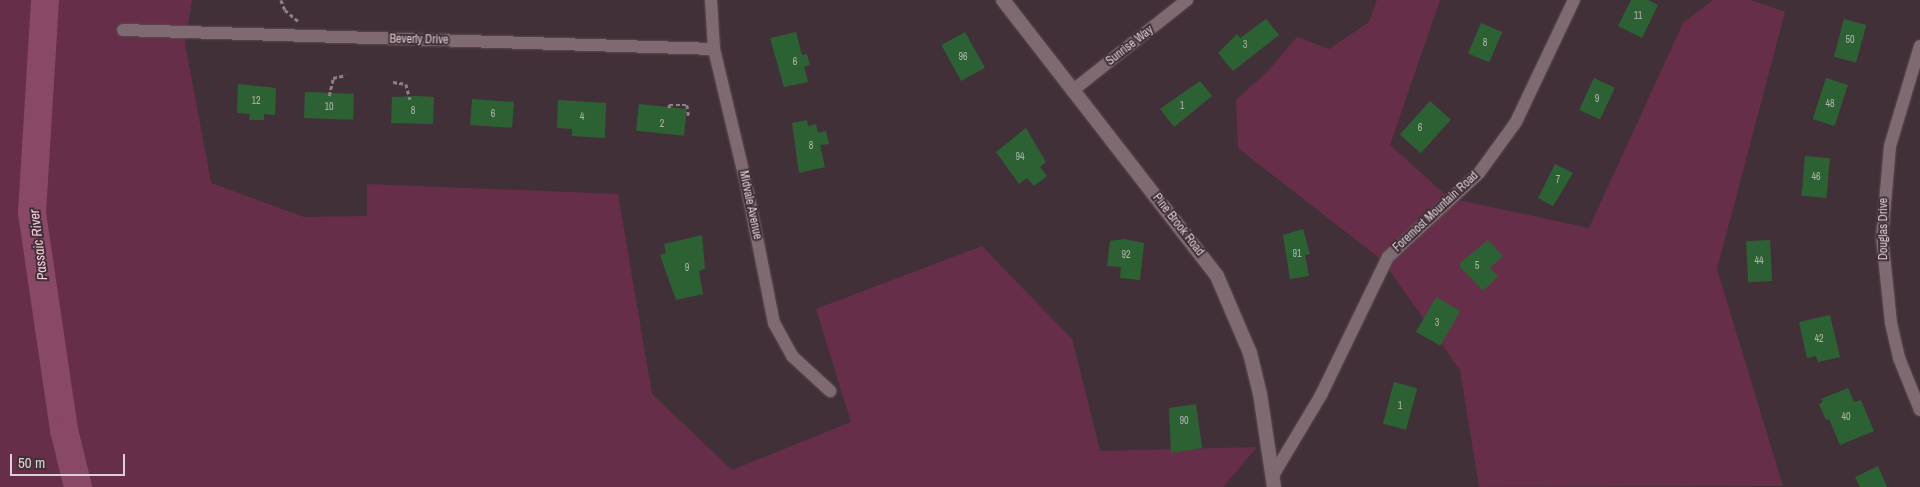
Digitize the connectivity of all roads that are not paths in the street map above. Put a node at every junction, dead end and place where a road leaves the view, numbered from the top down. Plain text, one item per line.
1 (711, 0) edge
2 (1003, 0) edge
3 (1187, 0) edge
4 (1574, 0) edge
5 (123, 30) dead end
6 (1920, 46) edge
7 (714, 49) junction
8 (1072, 91) junction
9 (830, 391) dead end
10 (1920, 410) edge
11 (1273, 482) edge

1 - 7 street, Midvale Avenue
2 - 8 street, Pine Brook Road
3 - 8 street, Sunrise Way
4 - 11 street, Foremost Mountain Road
5 - 7 street, Beverly Drive
6 - 10 street, Douglas Drive
7 - 9 street, Midvale Avenue
8 - 11 street, Pine Brook Road

